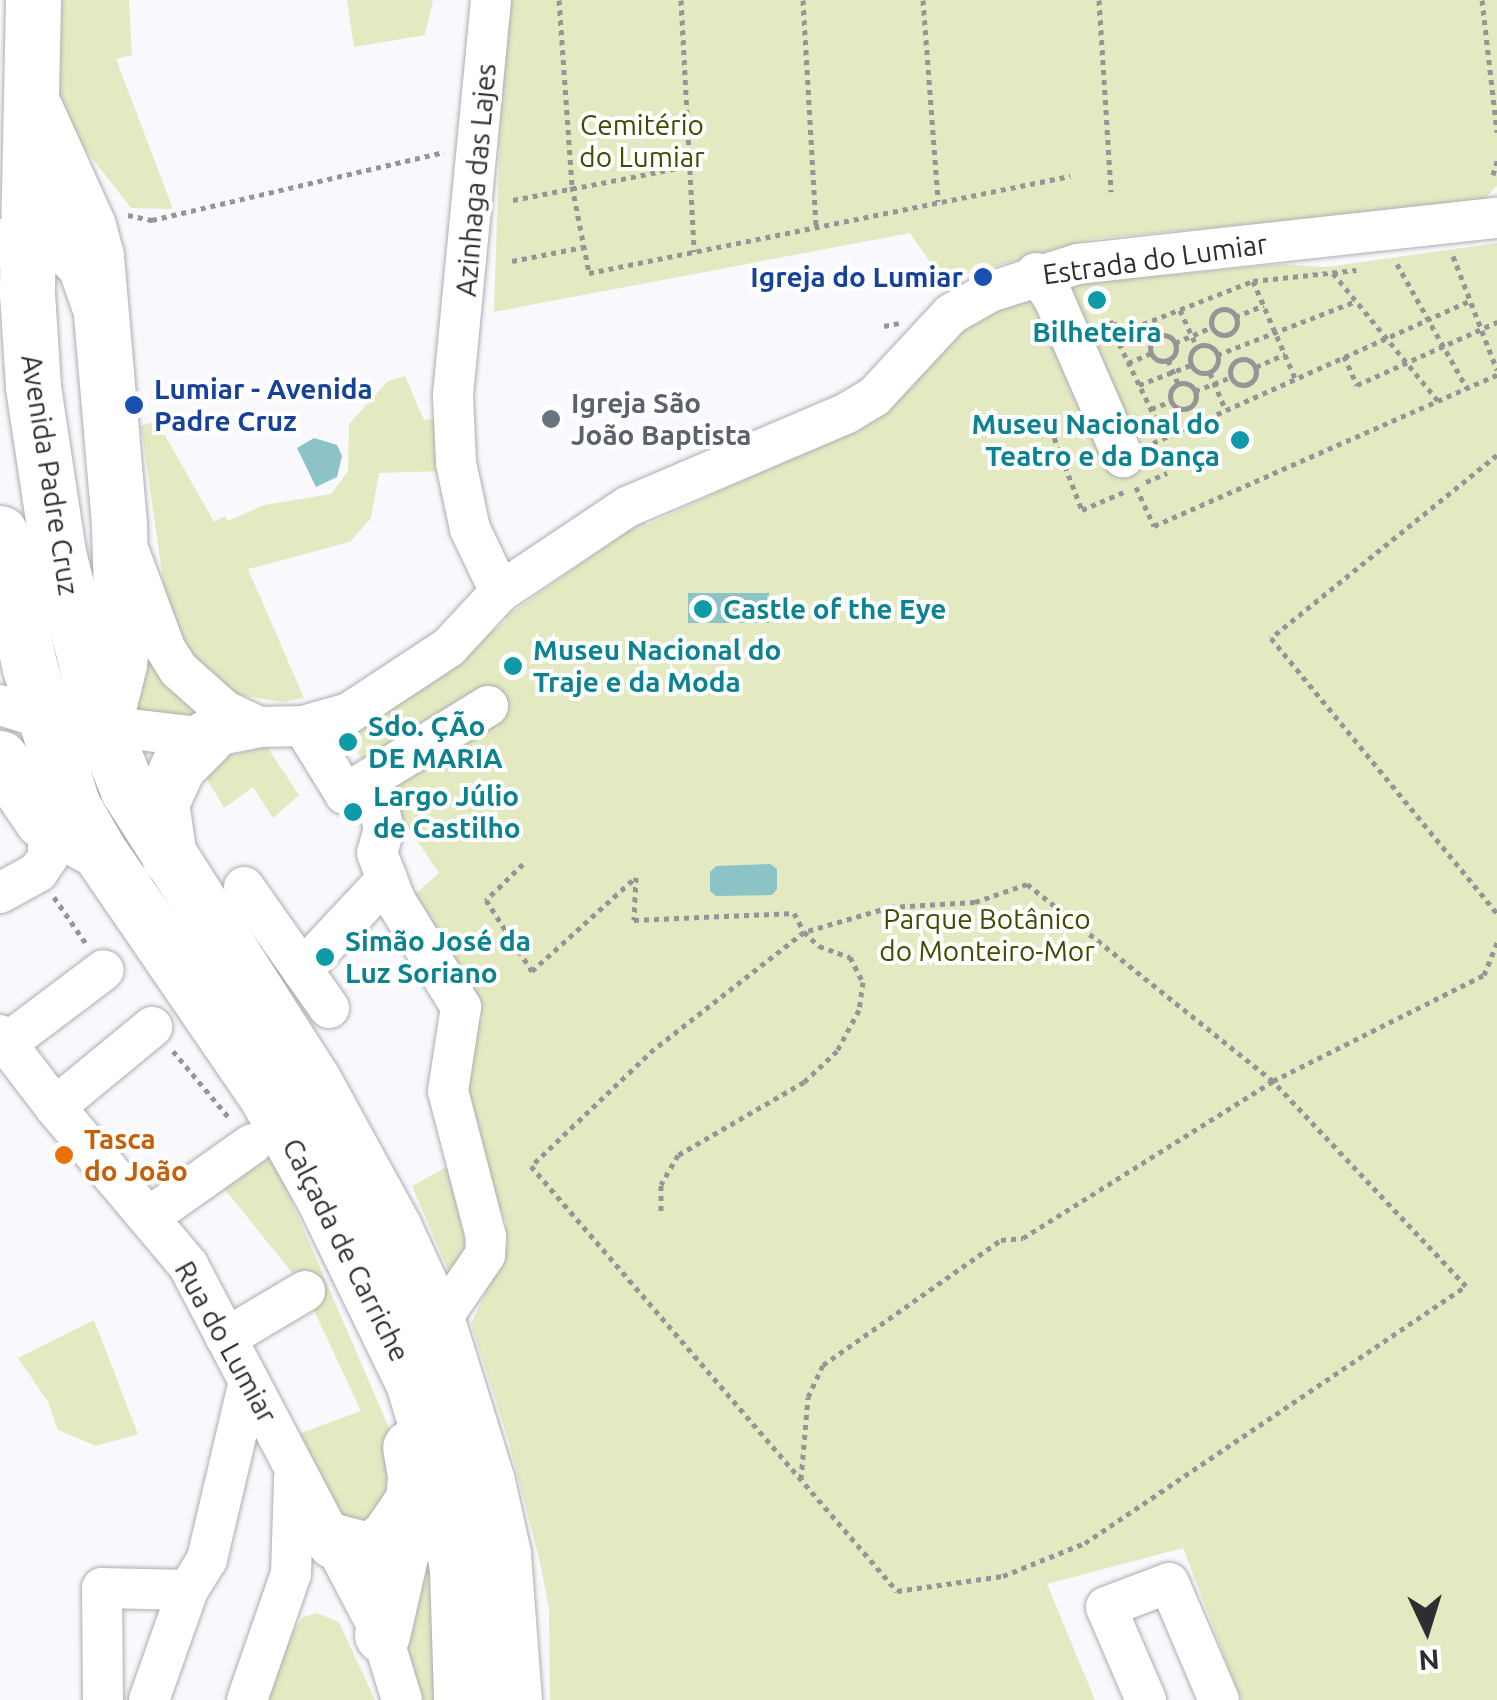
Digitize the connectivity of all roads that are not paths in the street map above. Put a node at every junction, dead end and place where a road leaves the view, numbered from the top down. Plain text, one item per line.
1 (33, 0) edge
2 (491, 0) edge
3 (30, 99) junction
4 (1497, 218) edge
5 (13, 244) edge
6 (1036, 273) junction
7 (97, 306) junction
8 (1139, 449) road end
9 (119, 525) junction
10 (0, 533) edge
11 (500, 592) junction
12 (488, 706) dead end
13 (22, 712) edge
14 (303, 726) junction
15 (259, 727) junction
16 (102, 728) junction
17 (206, 738) junction
18 (0, 758) edge
19 (345, 794) junction
20 (42, 820) junction
21 (98, 850) junction
22 (170, 860) junction
23 (391, 889) junction
24 (0, 894) edge
25 (226, 903) junction
26 (104, 970) dead end
27 (302, 970) junction
28 (328, 1008) dead end
29 (152, 1026) dead end
30 (3, 1039) edge
31 (55, 1108) junction
32 (252, 1144) dead end
33 (149, 1217) junction
34 (367, 1290) junction
35 (305, 1291) dead end
36 (438, 1324) junction
37 (226, 1338) junction
38 (250, 1382) junction
39 (294, 1468) junction
40 (413, 1500) junction
41 (334, 1541) junction
42 (188, 1590) junction
43 (382, 1635) junction
44 (103, 1700) edge
45 (149, 1700) edge
46 (247, 1700) edge
47 (402, 1700) edge
48 (462, 1700) edge
49 (514, 1700) edge
50 (1146, 1700) edge
51 (1219, 1700) edge

1 - 3 highway, Avenida Padre Cruz
2 - 11 street, Azinhaga das Lajes
3 - 5 highway, Avenida Padre Cruz
3 - 7 highway
4 - 6 street, Estrada do Lumiar
5 - 7 main road
5 - 16 highway, Avenida Padre Cruz
6 - 8 street
6 - 11 street, Estrada do Lumiar
7 - 9 highway
9 - 15 street
9 - 16 highway
10 - 13 highway, Avenida Padre Cruz
11 - 14 street, Estrada do Lumiar
12 - 19 street
13 - 16 street, Estrada do Lumiar
13 - 21 highway, Avenida Padre Cruz
14 - 15 street, Estrada do Lumiar
14 - 19 street
15 - 17 street, Estrada do Lumiar
16 - 17 street, Estrada do Lumiar
16 - 22 highway, Avenida Padre Cruz
17 - 22 highway
18 - 20 highway
19 - 23 street
20 - 21 highway
20 - 24 street
21 - 34 highway, Calçada de Carriche
22 - 25 highway, Avenida Padre Cruz
23 - 27 street
23 - 36 street
25 - 27 street
25 - 36 highway, Calçada de Carriche
26 - 30 street
27 - 28 street
29 - 31 street
30 - 31 street, Rua do Lumiar
31 - 33 street, Rua do Lumiar
32 - 33 street
33 - 37 street, Rua do Lumiar
34 - 40 highway
34 - 48 highway, Calçada de Carriche
35 - 37 street
36 - 49 highway, Calçada de Carriche
37 - 38 street, Rua do Lumiar
38 - 39 street, Rua do Lumiar
38 - 42 street
39 - 41 street
39 - 46 street, Rua do Lumiar
40 - 41 highway
40 - 43 highway
41 - 43 street
42 - 44 street
42 - 45 street
43 - 47 street
50 - 51 street

